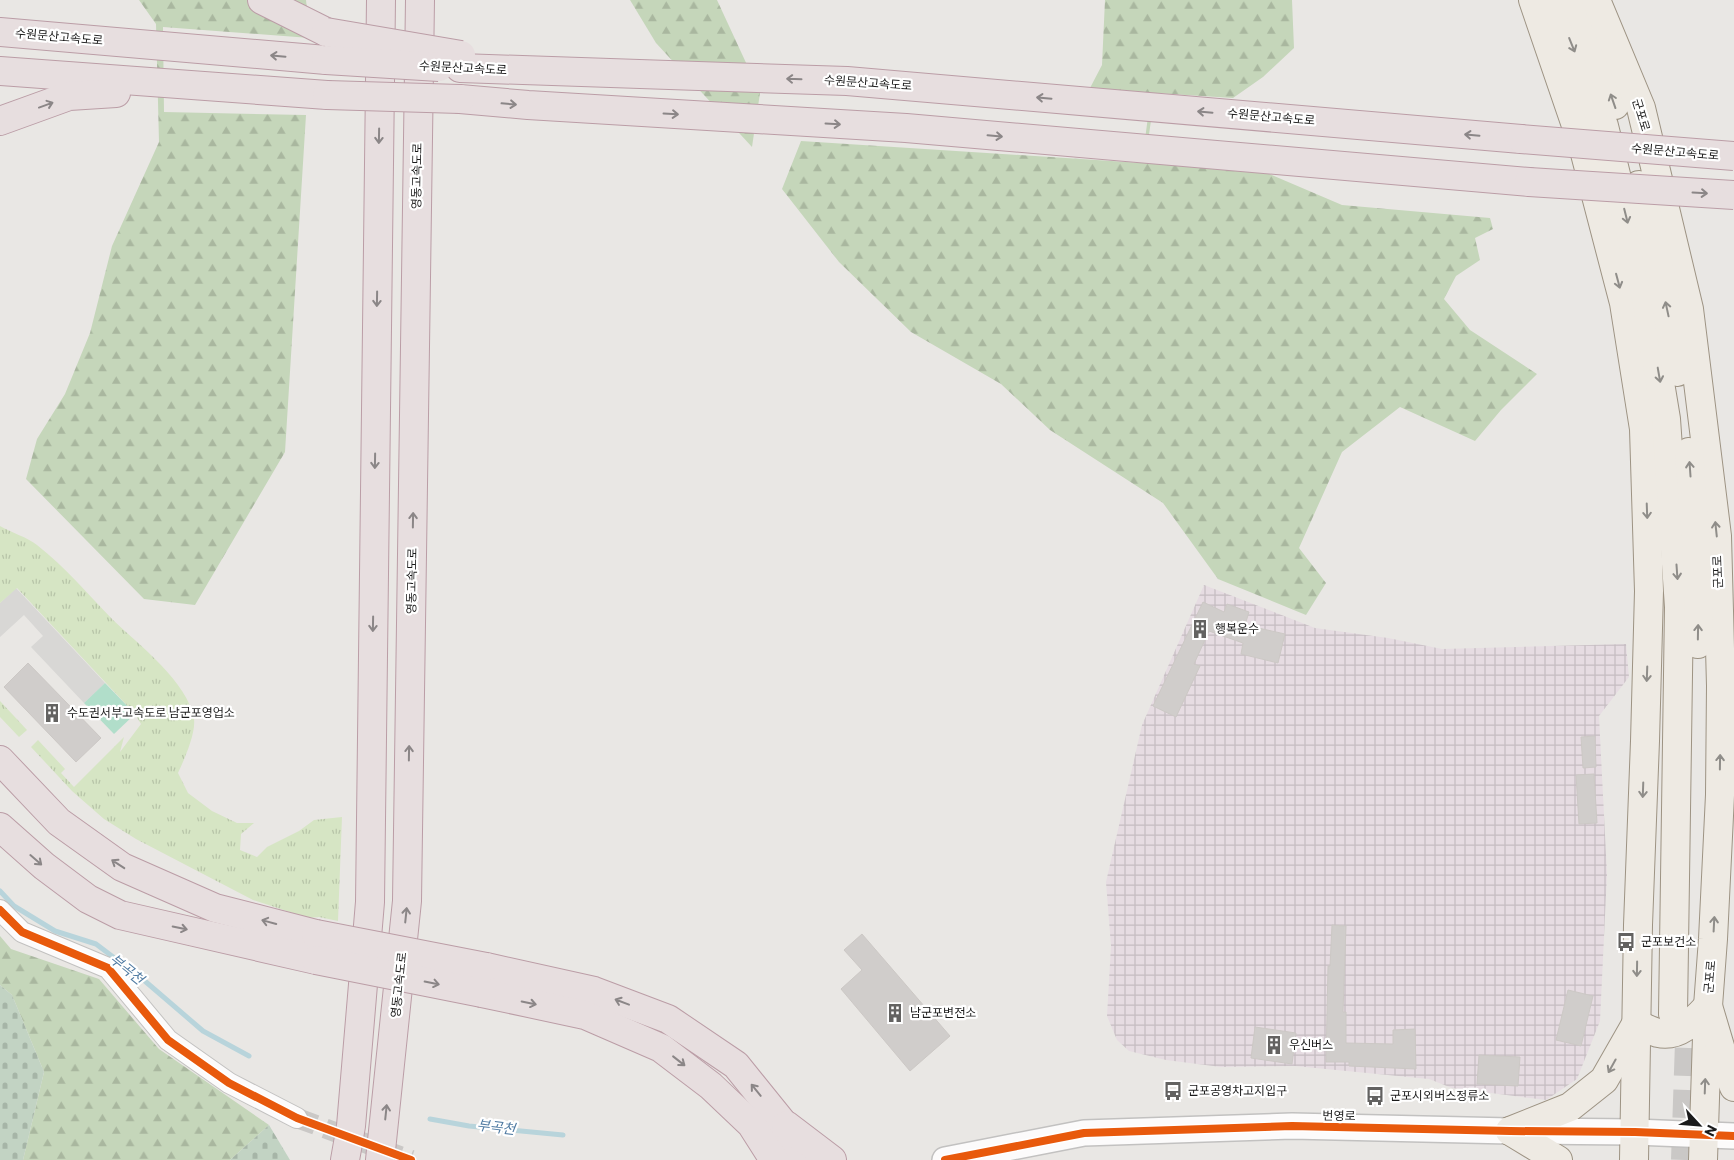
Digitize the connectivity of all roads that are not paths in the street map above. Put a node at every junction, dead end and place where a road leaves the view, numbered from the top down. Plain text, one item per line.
1 (262, 0) edge
2 (376, 0) edge
3 (381, 0) edge
4 (420, 0) edge
5 (1533, 0) edge
6 (1553, 0) edge
7 (1575, 0) edge
8 (1596, 0) edge
9 (0, 32) edge
10 (380, 54) junction
11 (460, 62) junction
12 (0, 70) edge
13 (215, 86) junction
14 (0, 121) edge
15 (1734, 156) edge
16 (1734, 195) edge
17 (0, 760) edge
18 (0, 827) edge
19 (0, 910) edge
20 (316, 947) junction
21 (1690, 1011) junction
22 (1636, 1024) junction
23 (1734, 1086) edge
24 (297, 1118) tunnel mouth
25 (782, 1122) junction
26 (751, 1124) junction
27 (1510, 1131) junction
28 (1635, 1132) junction
29 (1734, 1136) edge
30 (1703, 1148) edge
31 (346, 1160) edge
32 (380, 1160) edge
33 (755, 1160) edge
34 (774, 1160) edge
35 (800, 1160) edge
36 (832, 1160) edge
37 (945, 1160) edge
38 (1558, 1160) edge
39 (1634, 1160) edge

1 - 11 highway, bridge
2 - 10 highway
3 - 10 highway
32 -> 4 highway, 영동고속도로
5 -> 22 main road
6 -> 21 main road, 군포로
21 -> 7 main road, 군포로
21 -> 8 main road, 군포로
11 -> 9 highway, 수원문산고속도로, bridge
10 -> 31 highway
15 -> 11 highway, 수원문산고속도로, bridge
12 - 13 highway
14 -> 13 highway
13 -> 16 highway, bridge
20 -> 17 highway
18 -> 20 highway
19 - 24 street
25 -> 20 highway, bridge
20 -> 26 highway, bridge
21 - 22 main road
21 - 23 main road
30 -> 21 main road, 군포로
22 -> 27 main road
22 - 28 main road
25 - 35 highway
25 - 36 highway
26 - 33 highway
26 - 34 highway
27 - 28 street, 번영로
27 - 37 street, 번영로
27 - 38 main road
28 - 30 street, 번영로
28 - 39 main road
29 - 30 street, 번영로

